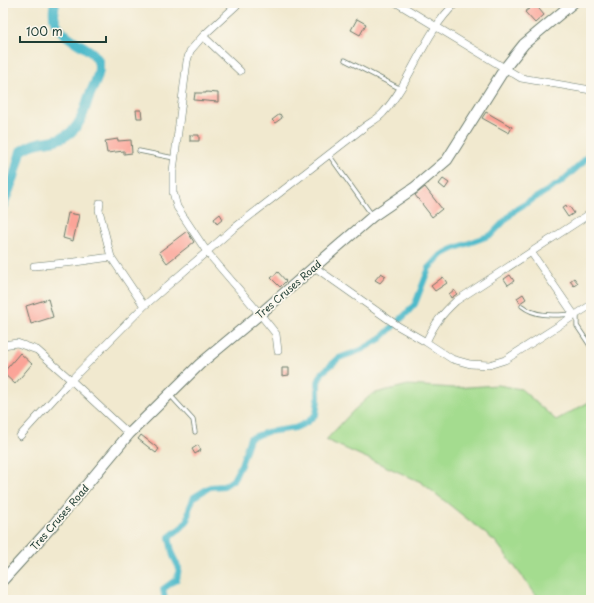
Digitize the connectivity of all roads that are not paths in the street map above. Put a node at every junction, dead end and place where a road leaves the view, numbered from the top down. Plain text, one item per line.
1 (239, 3) edge
2 (397, 3) edge
3 (456, 3) edge
4 (573, 3) edge
5 (437, 26) junction
6 (203, 36) junction
7 (345, 60) dead end
8 (505, 68) junction
9 (240, 71) dead end
10 (400, 89) junction
11 (591, 90) edge
12 (139, 151) dead end
13 (328, 155) junction
14 (174, 158) junction
15 (100, 203) dead end
16 (591, 213) edge
17 (373, 216) junction
18 (207, 252) junction
19 (531, 252) junction
20 (110, 257) junction
21 (34, 266) dead end
22 (313, 266) junction
23 (591, 305) edge
24 (144, 306) junction
25 (522, 306) dead end
26 (260, 314) junction
27 (575, 315) junction
28 (426, 342) junction
29 (3, 345) edge
30 (591, 347) edge
31 (278, 351) dead end
32 (71, 380) junction
33 (169, 394) junction
34 (194, 432) dead end
35 (130, 434) junction
36 (20, 436) dead end
37 (3, 580) edge

1 - 6 street
2 - 5 street
3 - 5 street
4 - 8 main road, Tres Cruses Road
5 - 8 street
5 - 10 street
6 - 9 street
6 - 14 street
7 - 10 lane
8 - 11 street
8 - 17 main road, Tres Cruses Road
10 - 13 street
12 - 14 lane
13 - 17 lane
13 - 18 street
14 - 18 street
15 - 20 street
16 - 19 street
17 - 22 main road, Tres Cruses Road
18 - 24 street
18 - 26 street
19 - 27 street
19 - 28 street
20 - 21 street
20 - 24 street
22 - 26 main road, Tres Cruses Road
22 - 28 street
23 - 27 street
24 - 32 street
25 - 27 lane
26 - 31 street
26 - 33 main road, Tres Cruses Road
27 - 28 street
27 - 30 lane
29 - 32 street
32 - 35 street
32 - 36 street
33 - 34 lane
33 - 35 main road, Tres Cruses Road
35 - 37 main road, Tres Cruses Road

